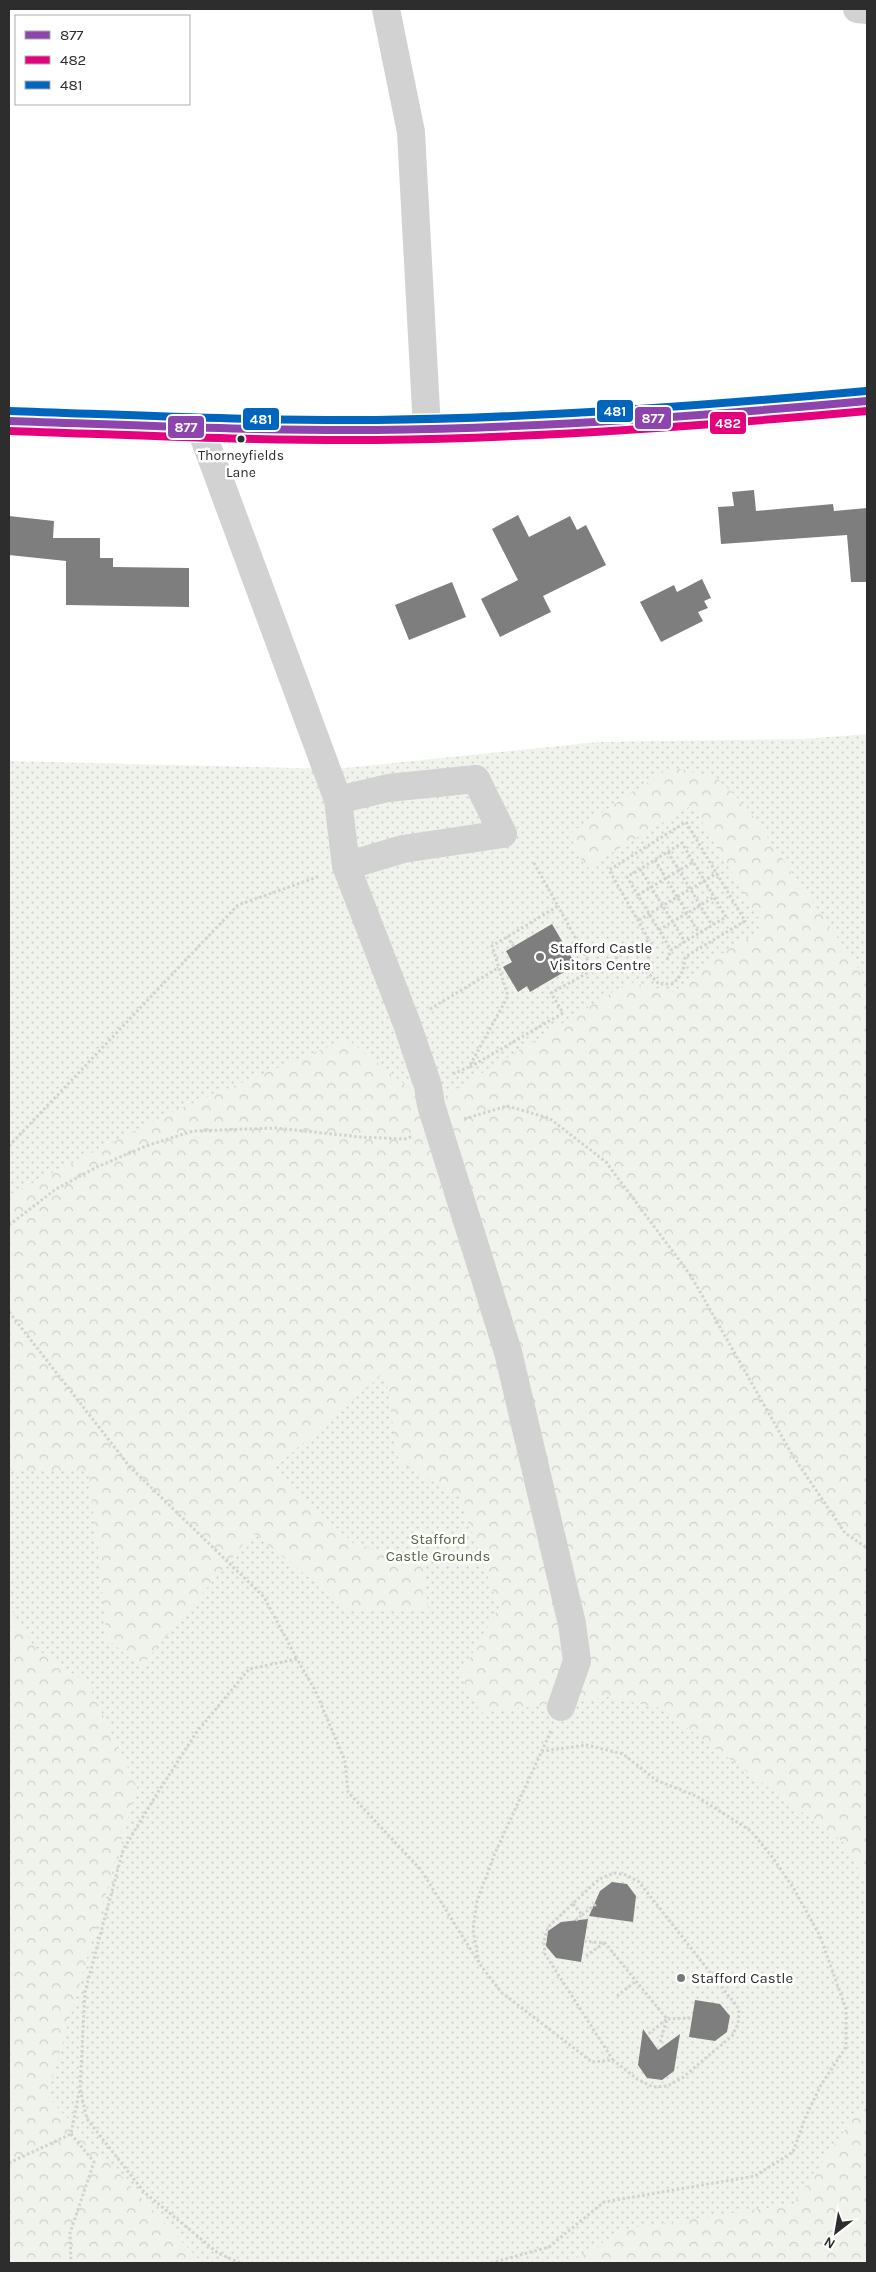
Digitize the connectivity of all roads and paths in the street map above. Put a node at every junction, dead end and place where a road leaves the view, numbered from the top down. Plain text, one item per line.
1 (386, 9) edge
2 (857, 9) edge
3 (867, 10) edge
4 (867, 401) edge
5 (9, 421) edge
6 (200, 427) junction
7 (427, 429) junction
8 (338, 800) junction
9 (668, 852) junction
10 (655, 860) junction
11 (693, 862) junction
12 (534, 863) dead end
13 (346, 866) junction
14 (640, 869) junction
15 (680, 870) junction
16 (717, 872) junction
17 (666, 878) junction
18 (704, 881) junction
19 (651, 887) junction
20 (690, 889) junction
21 (638, 895) junction
22 (677, 897) junction
23 (714, 897) junction
24 (558, 906) junction
25 (663, 906) junction
26 (701, 906) junction
27 (649, 914) junction
28 (687, 914) junction
29 (639, 920) junction
30 (673, 922) junction
31 (712, 925) junction
32 (659, 930) junction
33 (699, 933) junction
34 (508, 936) junction
35 (649, 940) junction
36 (684, 942) junction
37 (514, 947) dead end
38 (671, 950) junction
39 (667, 960) dead end
40 (498, 968) junction
41 (593, 970) junction
42 (407, 1024) junction
43 (469, 1067) junction
44 (428, 1086) junction
45 (9, 1146) edge
46 (9, 1312) edge
47 (298, 1660) junction
48 (561, 1707) joint
49 (543, 1751) junction
50 (573, 1904) junction
51 (596, 1904) dead end
52 (582, 1915) junction
53 (574, 1922) dead end
54 (584, 1942) dead end
55 (604, 1943) junction
56 (586, 1956) dead end
57 (479, 1963) junction
58 (636, 1981) junction
59 (617, 1996) dead end
60 (692, 2018) dead end
61 (667, 2019) junction
62 (647, 2034) dead end
63 (660, 2042) dead end
64 (613, 2060) junction
65 (80, 2089) junction
66 (71, 2134) junction
67 (9, 2164) edge
68 (71, 2263) edge
69 (240, 2263) edge
70 (491, 2263) edge

1 - 7 street
2 - 3 street
4 - 7 highway
5 - 6 highway
6 - 7 highway
6 - 8 street
8 - 13 street
8 - 13 street
9 - 10 path
9 - 11 path
9 - 15 path
10 - 14 path
10 - 17 path
11 - 15 path
11 - 18 path
12 - 24 path
13 - 42 street
13 - 45 path
14 - 19 path
14 - 21 path
15 - 17 path
15 - 20 path
16 - 18 path
16 - 29 path
16 - 35 path
17 - 19 path
17 - 22 path
18 - 20 path
18 - 23 path
19 - 21 path
19 - 25 path
20 - 22 path
20 - 26 path
21 - 27 path
22 - 25 path
22 - 28 path
23 - 26 path
23 - 31 path
24 - 34 path
24 - 41 path
25 - 27 path
25 - 30 path
26 - 28 path
26 - 31 path
27 - 29 path
27 - 32 path
28 - 30 path
28 - 33 path
29 - 35 path
30 - 32 path
30 - 36 path
31 - 33 path
32 - 38 path
33 - 36 path
34 - 37 path
34 - 40 path
35 - 41 path
36 - 38 path
38 - 39 path
40 - 42 path
40 - 43 path
41 - 43 path
42 - 44 street
43 - 44 path
44 - 48 street
46 - 47 path
47 - 57 path
47 - 65 path
48 - 49 path
49 - 57 path
49 - 70 path
50 - 52 path
50 - 64 path
50 - 64 path
51 - 52 path
52 - 53 path
54 - 55 path
55 - 56 path
55 - 58 path
57 - 64 path
58 - 59 path
58 - 61 path
60 - 61 path
61 - 62 path
61 - 63 path
65 - 66 path
65 - 69 path
66 - 67 path
66 - 68 path

